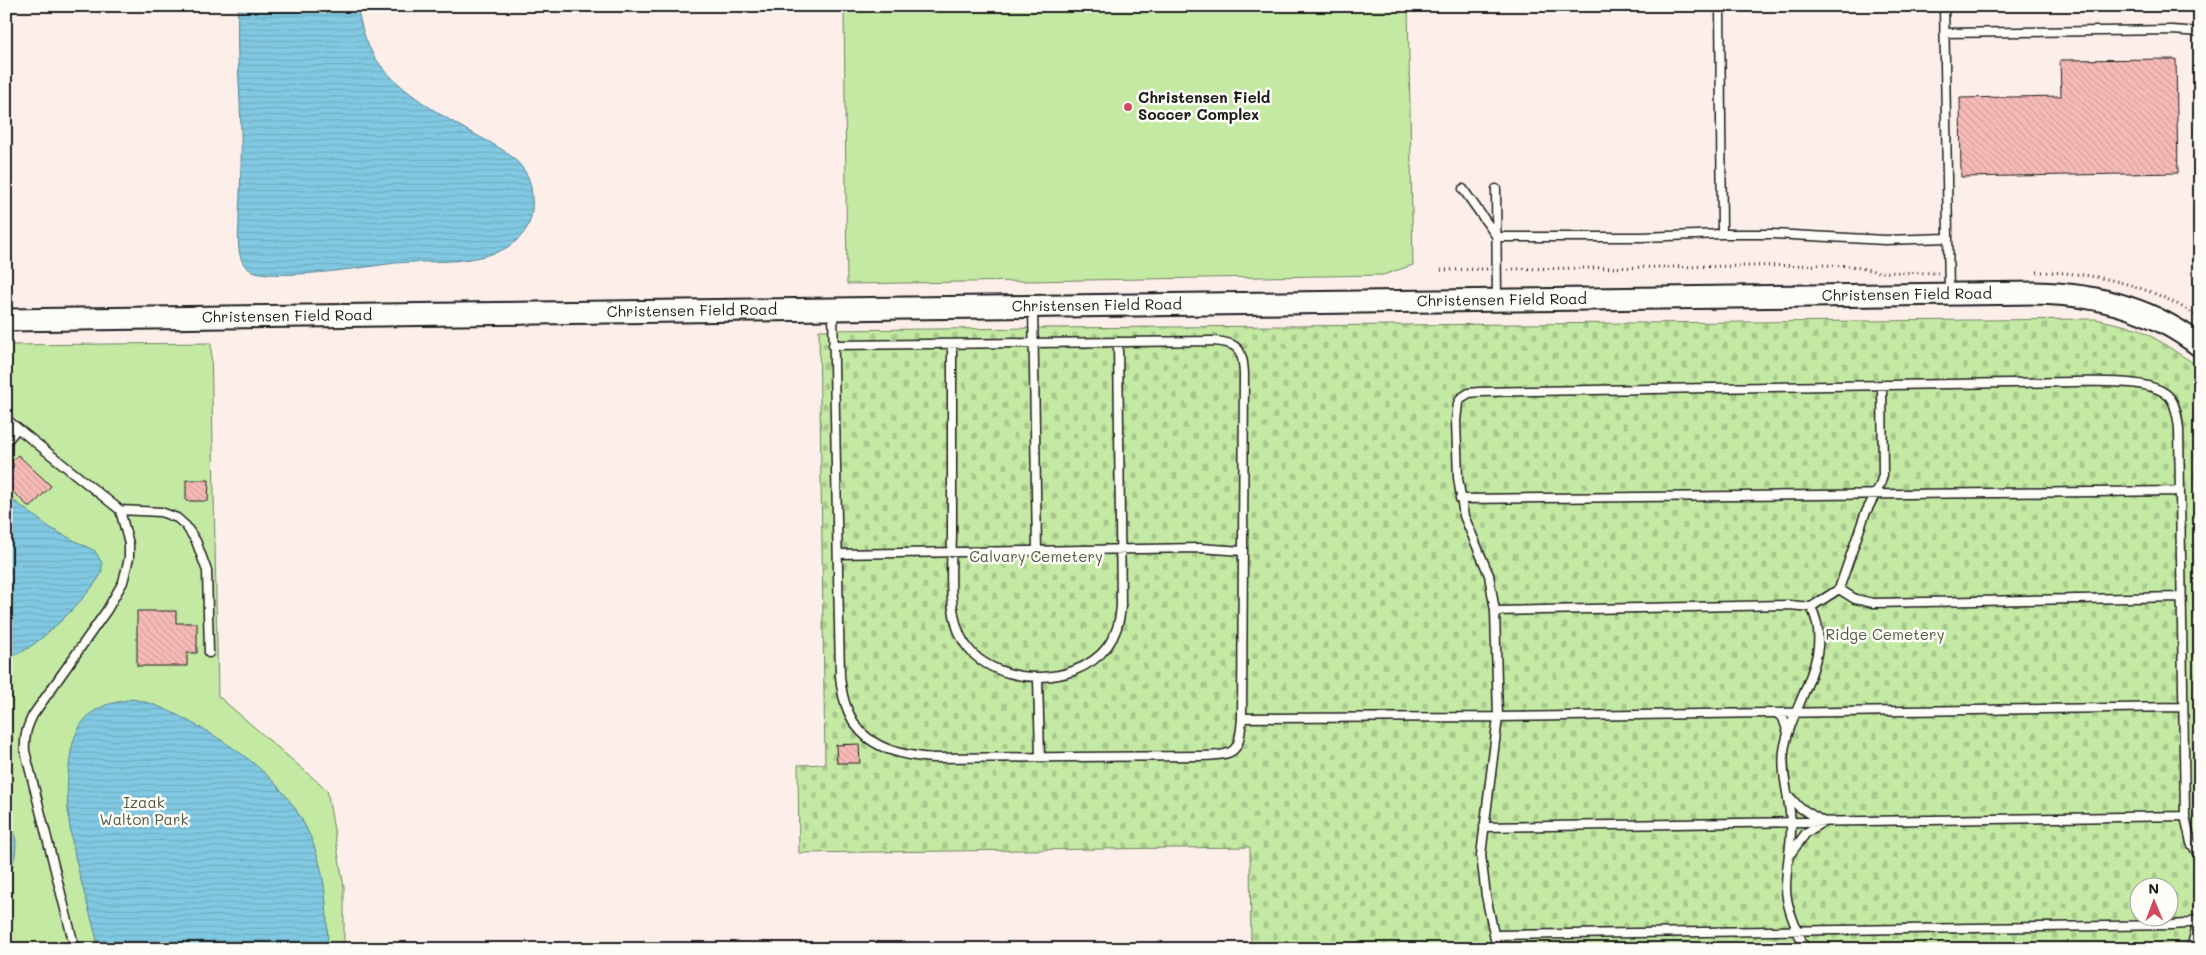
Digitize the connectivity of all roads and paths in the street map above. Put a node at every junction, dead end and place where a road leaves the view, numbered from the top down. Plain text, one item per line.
1 (1720, 6) edge
2 (1944, 6) edge
3 (2200, 32) edge
4 (1944, 33) junction
5 (1496, 189) dead end
6 (1463, 190) dead end
7 (1722, 234) junction
8 (1497, 237) junction
9 (1948, 238) junction
10 (1497, 269) junction
11 (1441, 270) dead end
12 (2030, 272) dead end
13 (1948, 284) junction
14 (1497, 300) junction
15 (1033, 307) junction
16 (832, 310) junction
17 (2200, 318) edge
18 (6, 320) edge
19 (1118, 342) junction
20 (1034, 343) junction
21 (952, 344) junction
22 (833, 345) junction
23 (2200, 346) edge
24 (1882, 385) junction
25 (6, 419) edge
26 (17, 429) junction
27 (6, 442) edge
28 (2180, 491) junction
29 (1875, 494) junction
30 (1460, 499) junction
31 (120, 510) junction
32 (1121, 549) junction
33 (1037, 550) junction
34 (952, 551) junction
35 (1243, 551) junction
36 (838, 554) junction
37 (1839, 589) junction
38 (2181, 596) junction
39 (1810, 607) junction
40 (1495, 611) junction
41 (209, 653) dead end
42 (1038, 678) junction
43 (2182, 707) junction
44 (1776, 713) junction
45 (1796, 713) junction
46 (1498, 717) junction
47 (1242, 718) junction
48 (1788, 733) junction
49 (1040, 757) junction
50 (1788, 795) junction
51 (2185, 816) junction
52 (1823, 822) junction
53 (1791, 823) junction
54 (1484, 827) junction
55 (1790, 855) junction
56 (2200, 858) edge
57 (2199, 917) edge
58 (1797, 931) junction
59 (1495, 935) junction
60 (75, 949) edge
61 (1497, 949) edge
62 (1805, 949) edge
63 (2191, 949) edge

1 - 7 lane
2 - 4 lane
3 - 4 lane
4 - 9 lane
5 - 8 lane
6 - 8 lane
7 - 8 lane
7 - 9 lane
8 - 10 lane
9 - 13 lane
10 - 11 path
10 - 13 path
10 - 14 lane
12 - 17 path
13 - 14 street, Christensen Field Road
13 - 23 street, Christensen Field Road
14 - 15 street, Christensen Field Road
15 - 16 street, Christensen Field Road
15 - 20 lane
16 - 18 street, Christensen Field Road
16 - 22 lane
19 - 20 lane
19 - 32 lane
19 - 35 lane
20 - 21 lane
20 - 33 lane
21 - 22 lane
21 - 34 lane
22 - 36 lane
24 - 28 lane
24 - 29 lane
24 - 30 lane
25 - 26 lane
26 - 27 lane
26 - 31 lane
28 - 29 lane
28 - 38 lane
29 - 30 lane
29 - 37 lane
30 - 40 lane
31 - 41 lane
31 - 60 lane
32 - 33 lane
32 - 35 lane
32 - 42 lane
33 - 34 lane
34 - 36 lane
34 - 42 lane
35 - 47 lane
36 - 49 lane
37 - 38 lane
37 - 39 lane
38 - 43 lane
39 - 40 lane
39 - 45 lane
40 - 46 lane
42 - 49 lane
43 - 45 lane
43 - 51 lane
44 - 45 lane
44 - 46 lane
44 - 48 lane
45 - 48 lane
46 - 47 lane
46 - 54 lane
47 - 49 lane
48 - 50 lane
50 - 52 lane
50 - 53 lane
51 - 52 lane
51 - 56 lane
52 - 53 lane
52 - 55 lane
53 - 54 lane
53 - 55 lane
54 - 59 lane
55 - 58 lane
57 - 58 lane
57 - 63 lane
58 - 59 lane
58 - 62 lane
59 - 61 lane

